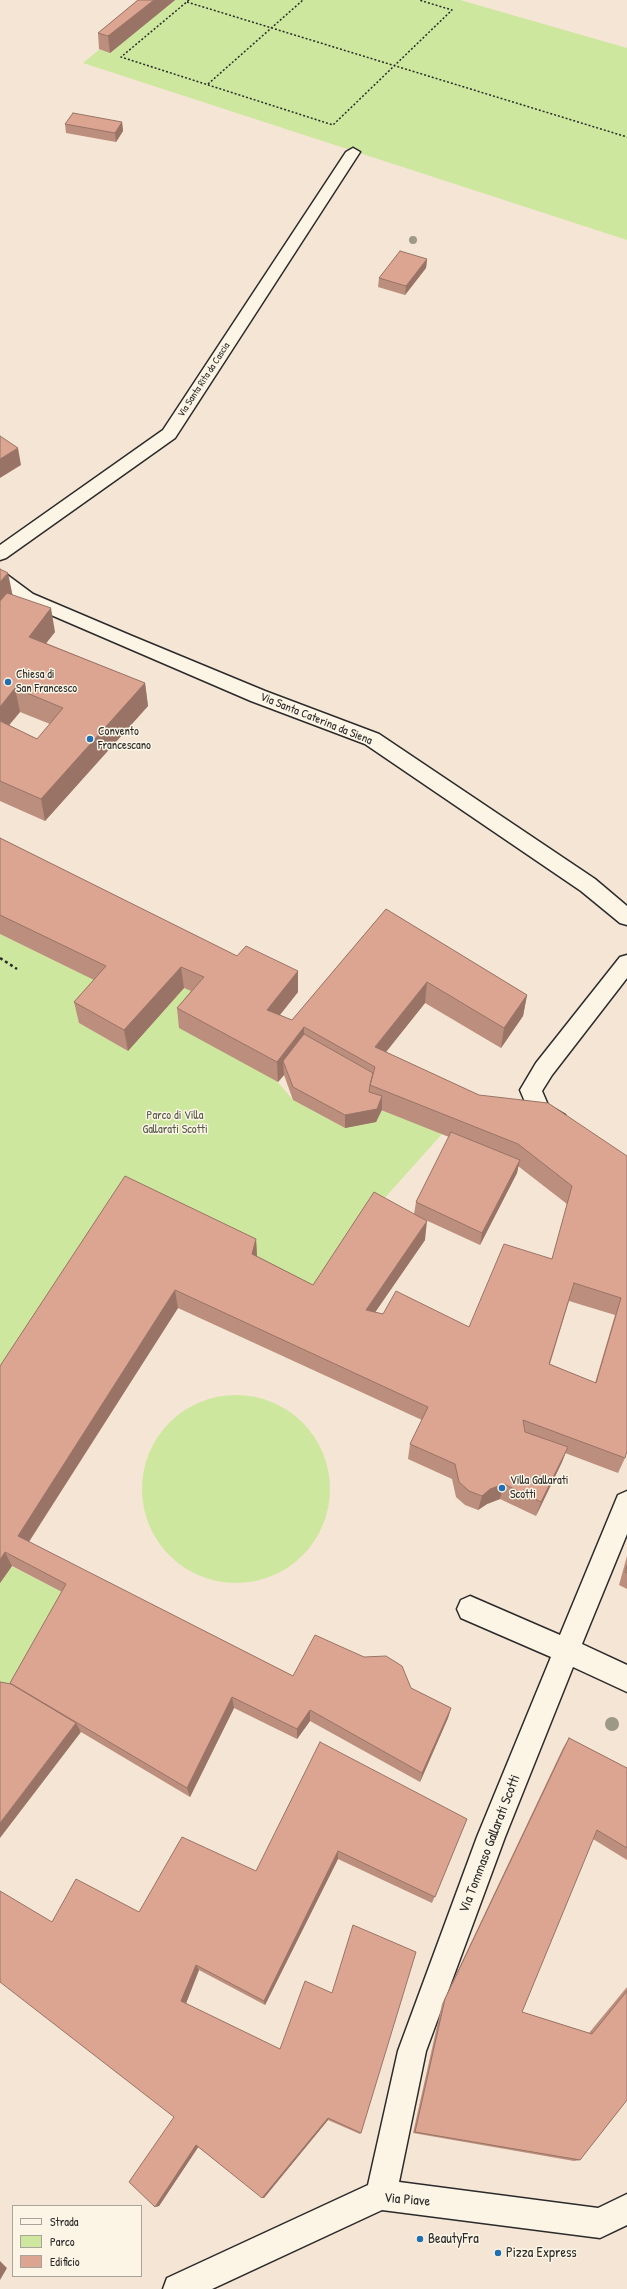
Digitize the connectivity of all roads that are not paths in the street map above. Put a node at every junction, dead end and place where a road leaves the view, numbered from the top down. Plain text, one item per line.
1 (352, 152) dead end
2 (0, 554) edge
3 (0, 578) edge
4 (627, 917) edge
5 (627, 964) edge
6 (573, 1133) edge
7 (627, 1503) edge
8 (470, 1609) dead end
9 (568, 1651) junction
10 (627, 1679) edge
11 (382, 2195) junction
12 (627, 2209) edge
13 (178, 2289) edge

1 - 2 street, Via Santa Rita da Cascia
3 - 4 street, Via Santa Caterina da Siena
5 - 6 street
7 - 9 street, Via Tommaso Gallarati Scotti
8 - 9 street
9 - 10 street
9 - 11 street, Via Tommaso Gallarati Scotti
11 - 12 street, Via Piave
11 - 13 street, Via Piave

